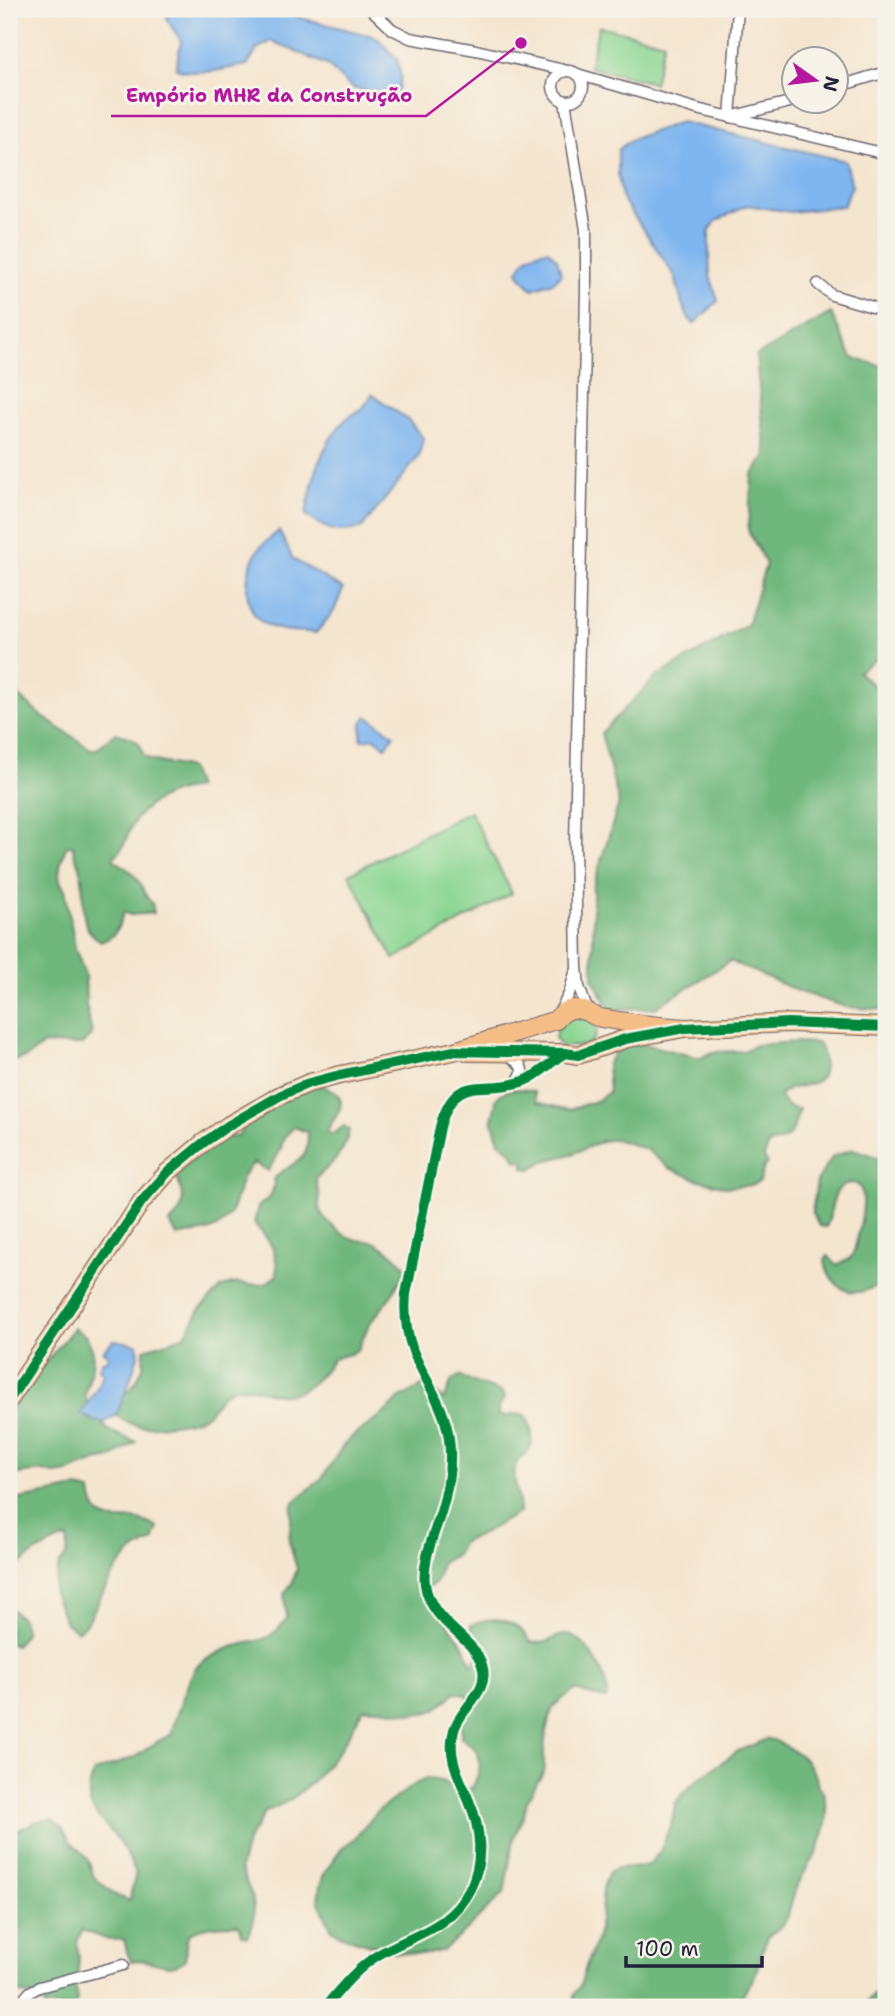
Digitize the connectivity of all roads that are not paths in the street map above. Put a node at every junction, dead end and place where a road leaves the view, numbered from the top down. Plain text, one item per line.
1 (371, 9) edge
2 (738, 9) edge
3 (542, 65) junction
4 (886, 72) edge
5 (572, 73) junction
6 (556, 77) junction
7 (602, 81) junction
8 (850, 83) edge
9 (581, 94) junction
10 (565, 101) junction
11 (780, 104) edge
12 (730, 117) junction
13 (886, 154) edge
14 (818, 284) dead end
15 (886, 311) edge
16 (577, 967) junction
17 (590, 1014) junction
18 (556, 1020) junction
19 (886, 1027) edge
20 (685, 1028) junction
21 (591, 1050) junction
22 (454, 1051) junction
23 (505, 1053) junction
24 (565, 1053) junction
25 (514, 1084) junction
26 (9, 1400) edge
27 (123, 1965) dead end
28 (17, 2007) edge
29 (325, 2007) edge

1 - 3 street
2 - 12 street
3 - 5 street
3 - 6 street
4 - 8 street
5 - 6 street
5 - 7 street
5 - 9 street
6 - 10 street
7 - 9 street
7 - 12 street
9 - 10 street
10 - 16 street
11 - 12 street
12 - 13 street
14 - 15 street
16 - 17 street
16 - 18 street
17 - 18 main road
17 - 20 main road
17 - 21 main road
18 - 22 main road
18 - 24 main road
19 - 20 main road
20 - 21 main road
21 - 24 main road
22 - 23 main road
22 - 26 main road
23 - 24 main road
23 - 25 street
24 - 25 street
25 - 29 street
27 - 28 street

